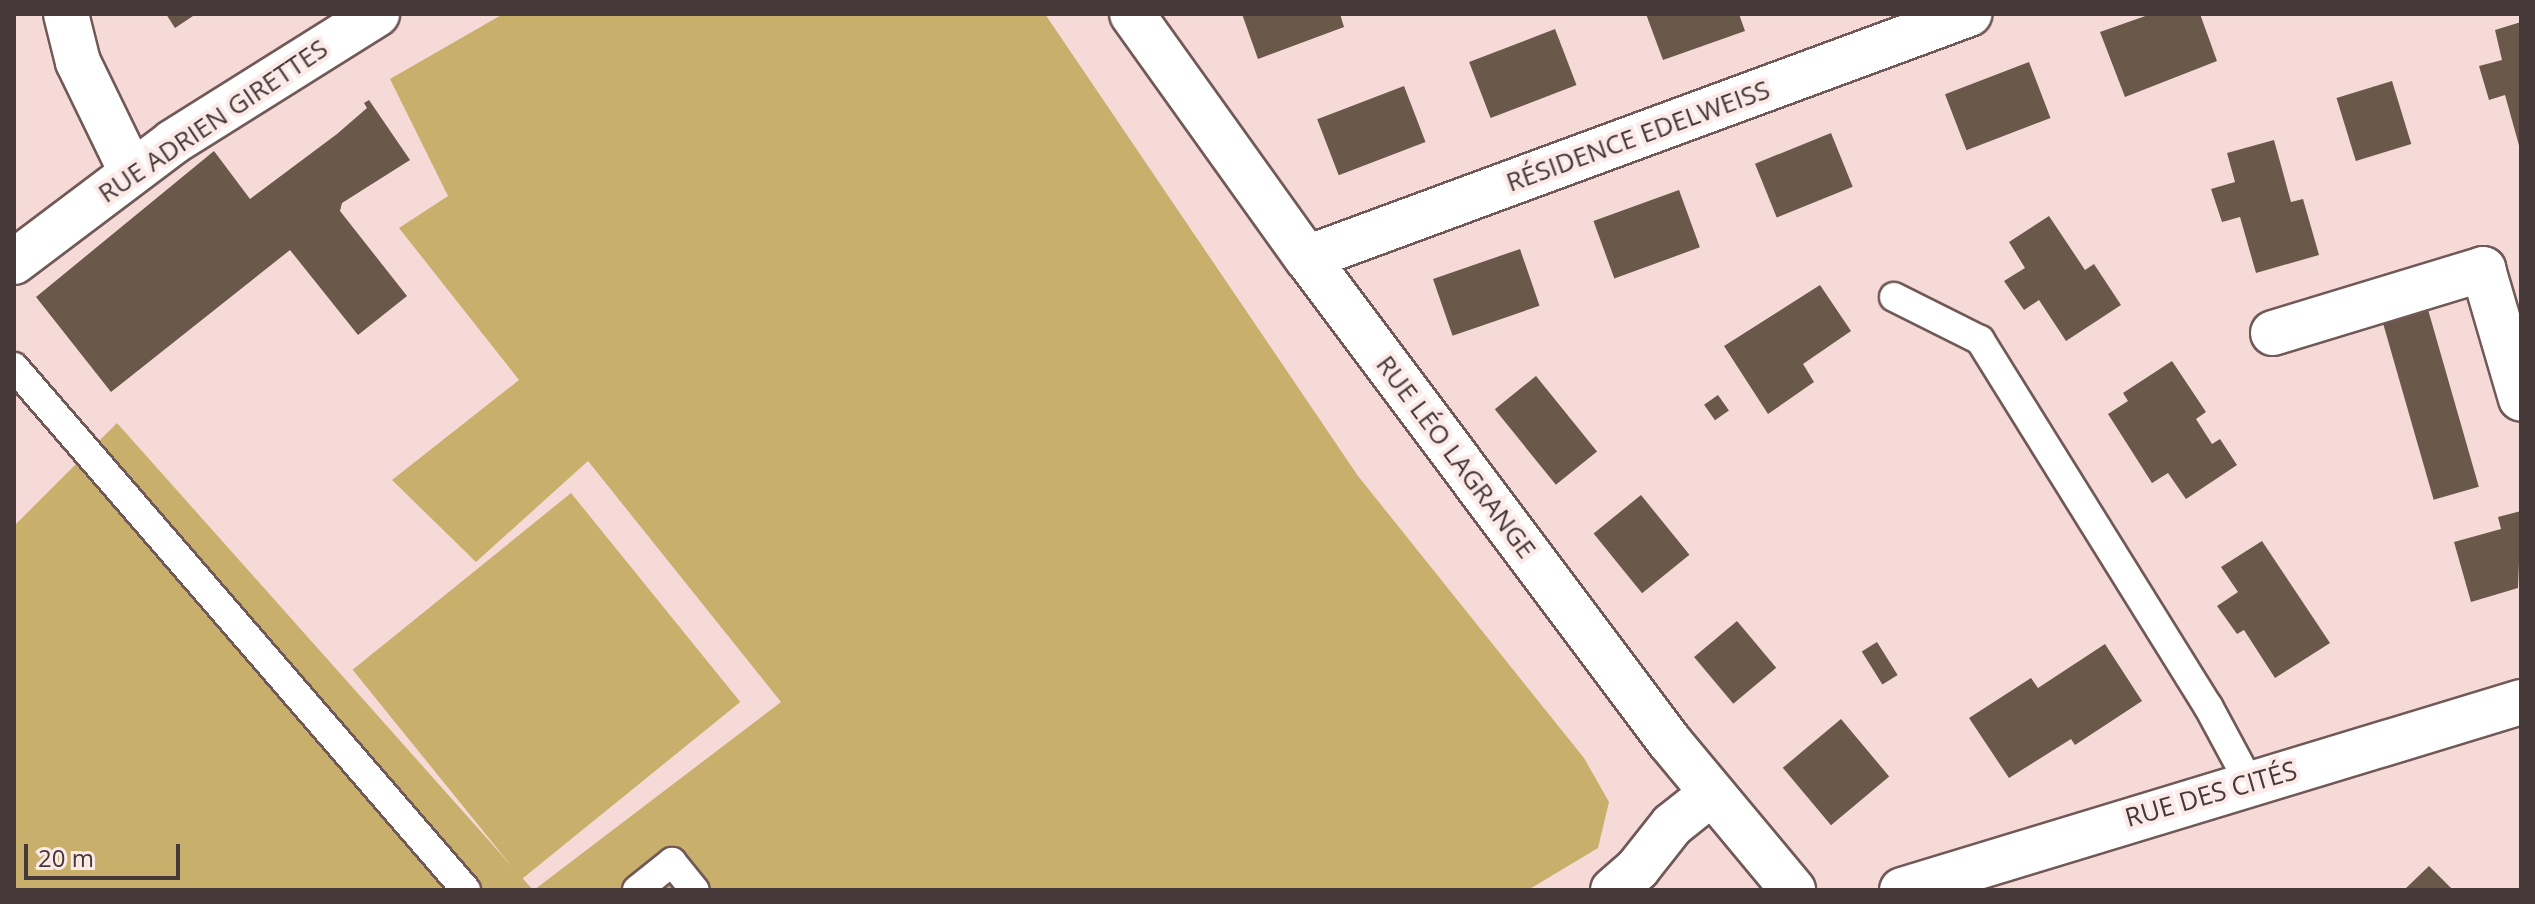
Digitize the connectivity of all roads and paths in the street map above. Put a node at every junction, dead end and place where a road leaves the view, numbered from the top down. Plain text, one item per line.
1 (66, 14) edge
2 (377, 14) edge
3 (1132, 14) edge
4 (1969, 14) edge
5 (131, 171) junction
6 (1307, 258) junction
7 (14, 262) edge
8 (1894, 297) dead end
9 (2273, 333) dead end
10 (14, 367) edge
11 (2521, 399) edge
12 (2521, 702) edge
13 (2250, 784) junction
14 (1711, 794) junction
15 (466, 890) edge
16 (637, 890) edge
17 (695, 890) edge
18 (1613, 890) edge
19 (1793, 890) edge
20 (1902, 890) edge

1 - 5 street
2 - 5 street, RUE ADRIEN GIRETTES
3 - 6 street, RUE LÉO LAGRANGE
4 - 6 street, RÉSIDENCE EDELWEISS
5 - 7 street, RUE ADRIEN GIRETTES
6 - 14 street, RUE LÉO LAGRANGE
8 - 13 lane
9 - 11 street
10 - 15 lane
12 - 13 street, RUE DES CITÉS
13 - 20 street, RUE DES CITÉS
14 - 18 street
14 - 19 street, RUE LÉO LAGRANGE
16 - 17 lane

